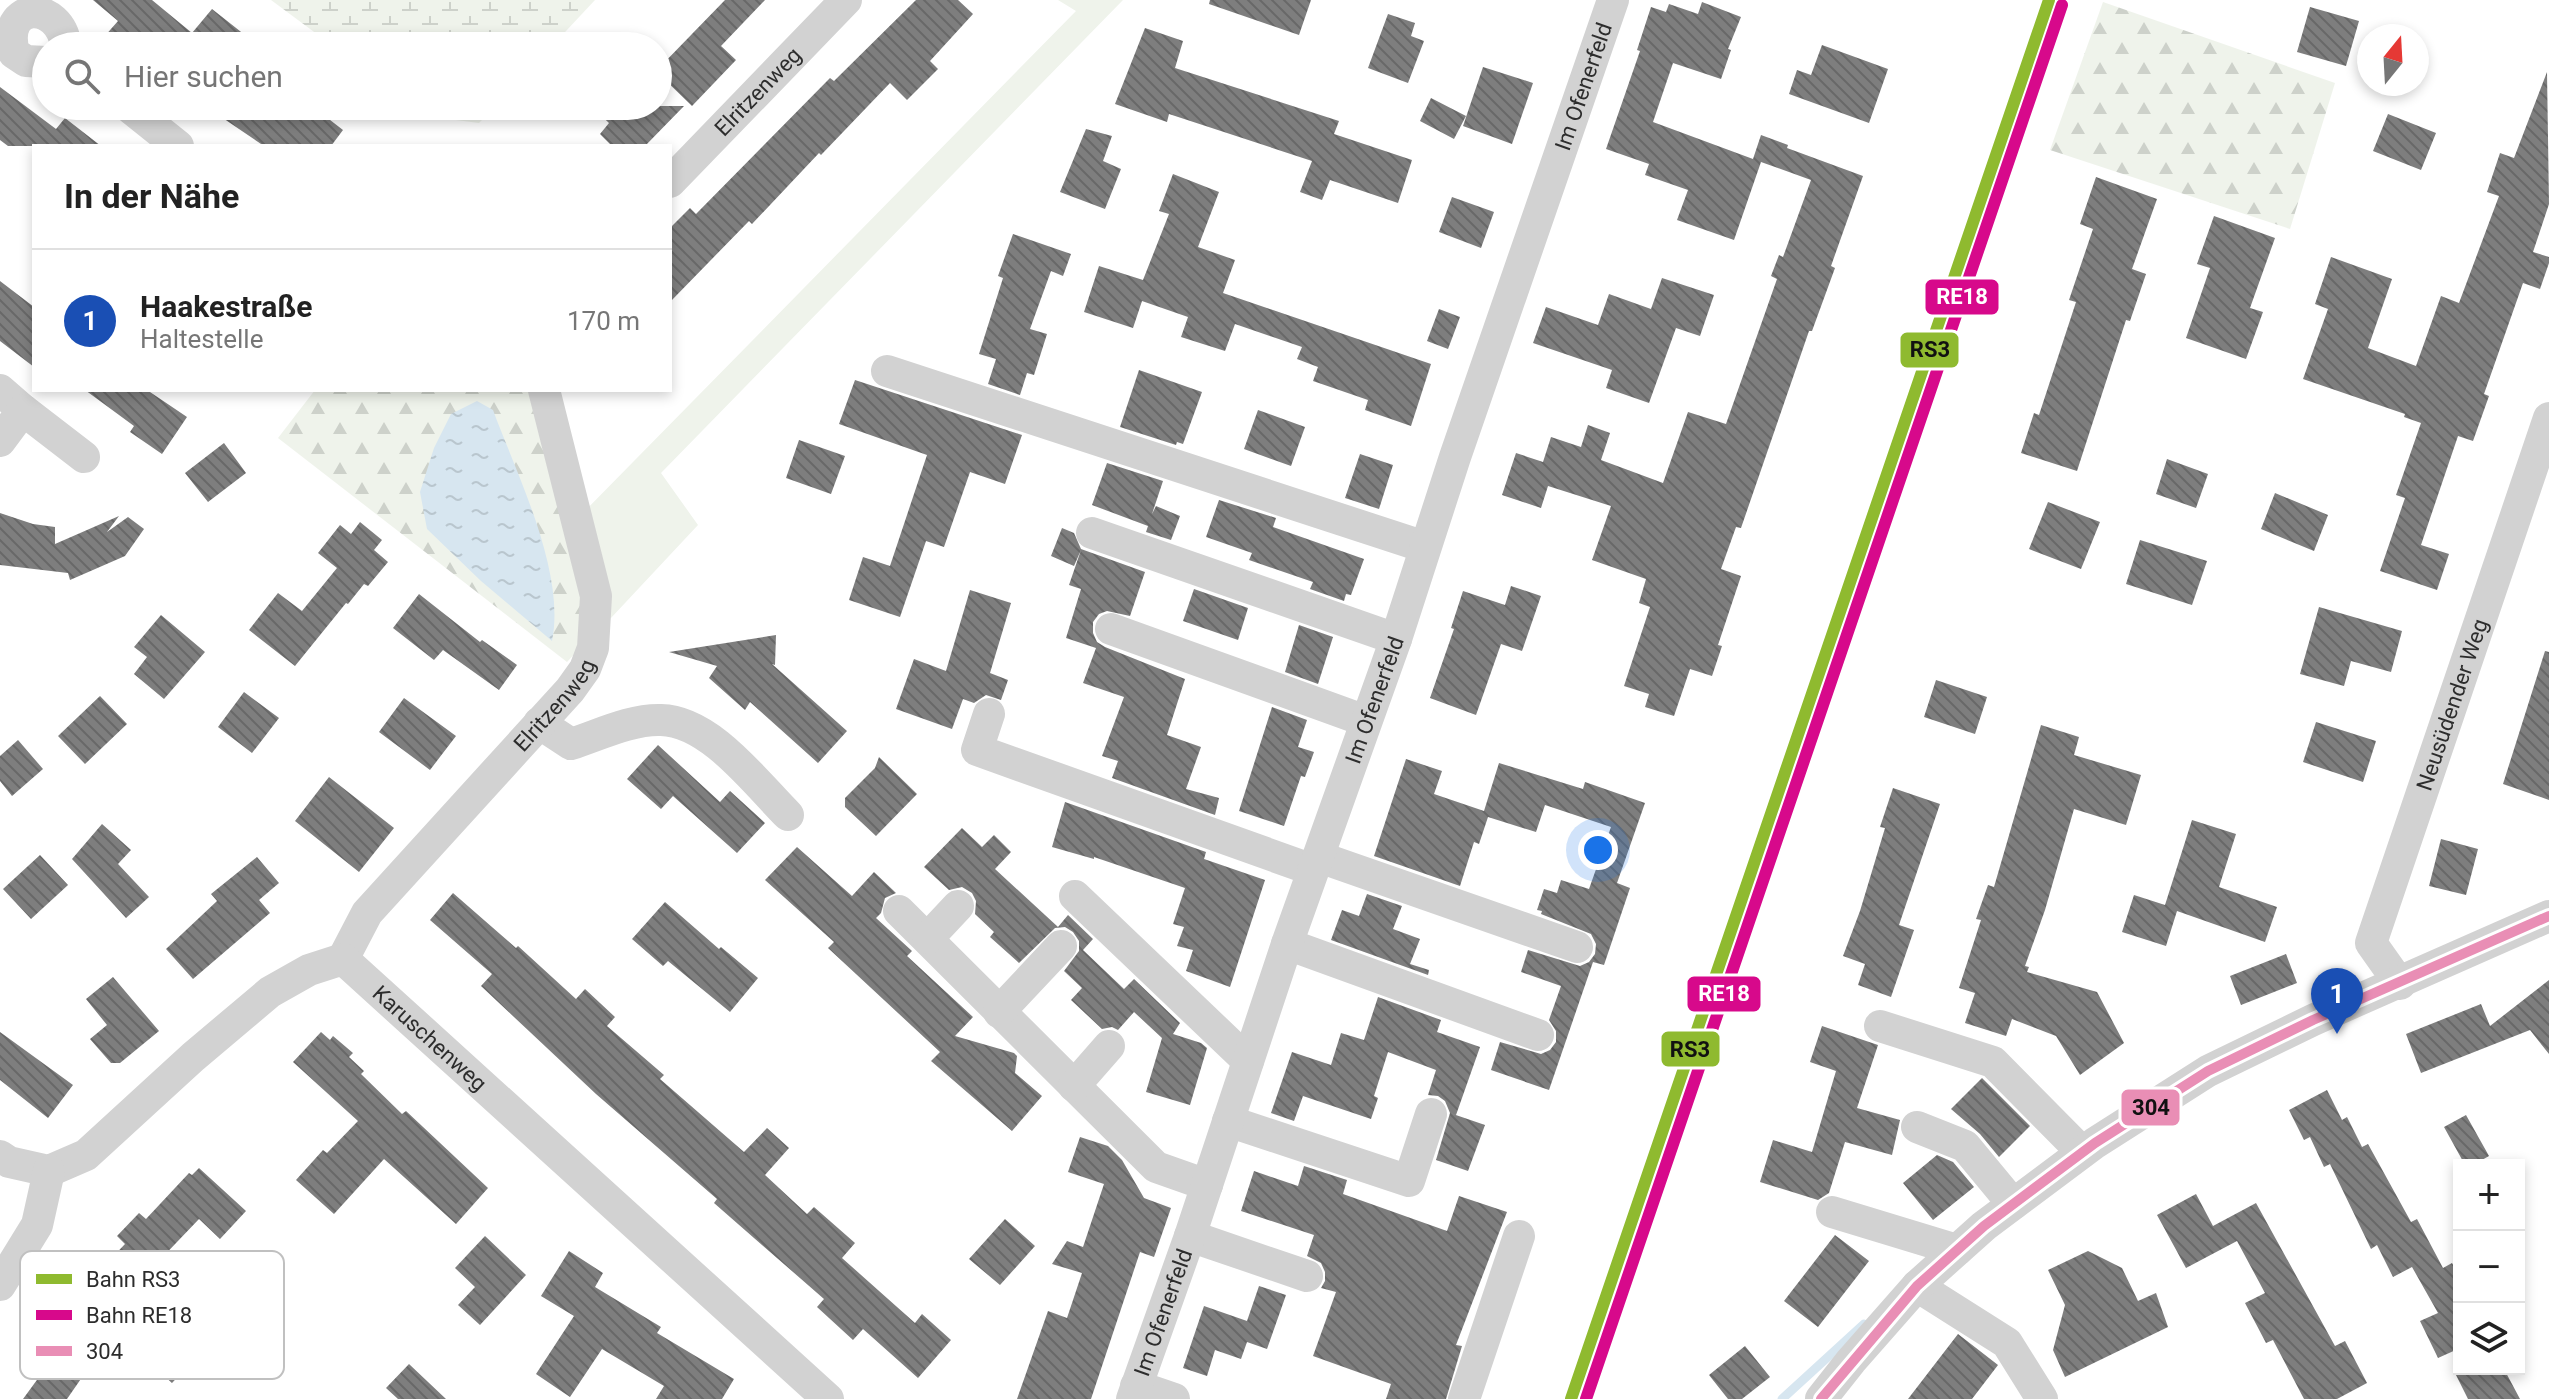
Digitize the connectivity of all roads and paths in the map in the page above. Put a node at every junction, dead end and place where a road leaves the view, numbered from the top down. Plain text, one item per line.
1 (846, 0) edge
2 (1613, 0) edge
3 (64, 32) edge
4 (32, 61) edge
5 (146, 120) edge
6 (176, 144) edge
7 (672, 180) edge
8 (887, 371) dead end
9 (545, 392) edge
10 (12, 400) edge
11 (2549, 418) edge
12 (0, 441) edge
13 (84, 457) dead end
14 (1092, 533) dead end
15 (1425, 547) junction
16 (1111, 629) dead end
17 (1396, 639) junction
18 (989, 714) dead end
19 (1366, 721) junction
20 (539, 723) junction
21 (788, 815) dead end
22 (1316, 863) junction
23 (1075, 896) dead end
24 (958, 906) dead end
25 (899, 911) dead end
26 (2543, 929) edge
27 (928, 938) junction
28 (1287, 944) junction
29 (1061, 946) dead end
30 (1577, 947) dead end
31 (343, 959) junction
32 (2400, 984) junction
33 (999, 1012) junction
34 (1880, 1026) dead end
35 (1538, 1035) dead end
36 (1109, 1046) dead end
37 (1248, 1061) junction
38 (1074, 1086) junction
39 (1431, 1114) dead end
40 (1228, 1121) junction
41 (1917, 1127) dead end
42 (2082, 1152) junction
43 (0, 1156) edge
44 (49, 1171) junction
45 (1207, 1185) junction
46 (2013, 1204) junction
47 (1832, 1212) dead end
48 (1190, 1236) junction
49 (1519, 1236) dead end
50 (1957, 1250) junction
51 (21, 1251) edge
52 (20, 1253) edge
53 (1307, 1276) dead end
54 (0, 1285) edge
55 (1917, 1286) junction
56 (1134, 1392) edge
57 (828, 1399) edge
58 (1174, 1399) edge
59 (1464, 1399) edge
60 (1821, 1399) edge
61 (2042, 1399) edge

1 - 7 street, Elritzenweg
2 - 15 street, Im Ofenerfeld
3 - 4 street
5 - 6 street
8 - 15 street
9 - 20 street, Elritzenweg
10 - 12 street
10 - 13 street
11 - 32 street, Neusüdender Weg
14 - 17 street
15 - 17 street, Im Ofenerfeld
16 - 19 street
17 - 19 street, Im Ofenerfeld
18 - 22 street
19 - 22 street, Im Ofenerfeld
20 - 21 street
20 - 31 street, Elritzenweg
22 - 28 street, Im Ofenerfeld
22 - 30 street
23 - 37 street
24 - 27 street
25 - 27 street
26 - 32 street
27 - 33 street
28 - 35 street
28 - 37 street, Im Ofenerfeld
29 - 33 street
31 - 44 street
31 - 57 street, Karuschenweg
32 - 42 street
33 - 38 street
34 - 42 street
36 - 38 street
37 - 40 street, Im Ofenerfeld
38 - 45 street
39 - 40 street
40 - 45 street, Im Ofenerfeld
41 - 46 street
42 - 46 street
43 - 44 street
44 - 51 street
45 - 48 street, Im Ofenerfeld
46 - 50 street
47 - 50 street
48 - 53 street
48 - 56 street, Im Ofenerfeld
49 - 59 street
50 - 55 street
52 - 54 street
55 - 60 street
55 - 61 street
56 - 58 street

